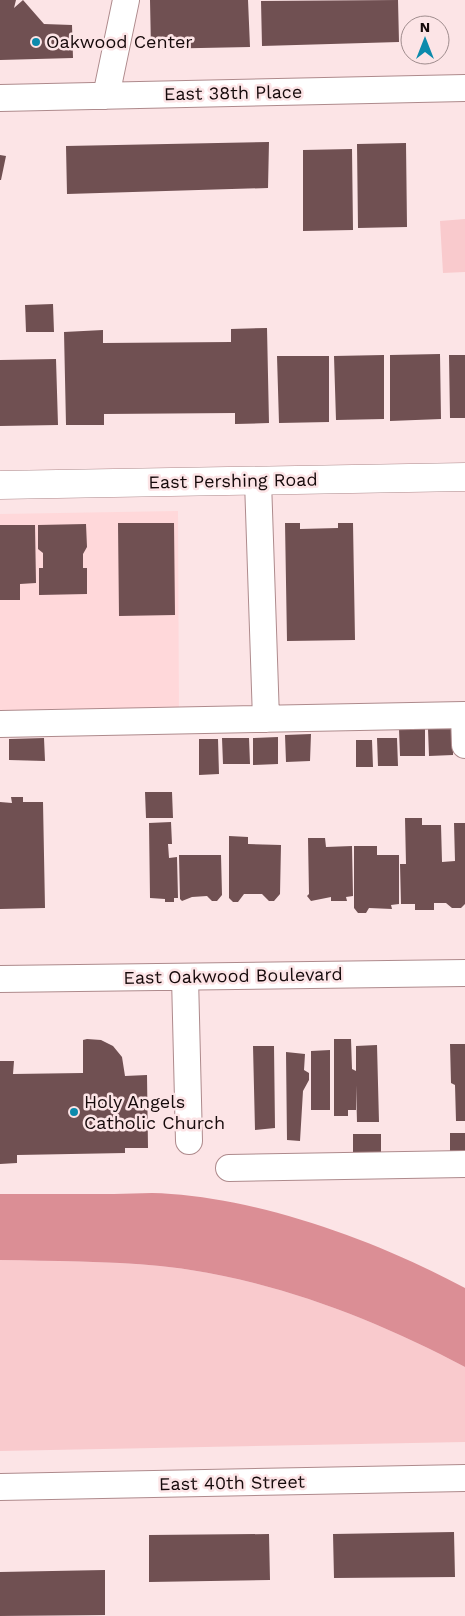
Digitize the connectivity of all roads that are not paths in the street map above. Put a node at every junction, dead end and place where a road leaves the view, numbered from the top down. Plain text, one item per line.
1 (126, 0) edge
2 (465, 88) edge
3 (106, 96) junction
4 (0, 98) edge
5 (465, 477) edge
6 (258, 480) junction
7 (0, 484) edge
8 (266, 719) junction
9 (0, 724) edge
10 (465, 745) edge
11 (465, 973) edge
12 (185, 977) junction
13 (0, 979) edge
14 (189, 1141) dead end
15 (465, 1164) edge
16 (229, 1168) dead end
17 (465, 1478) edge
18 (0, 1487) edge

1 - 3 street
2 - 3 street, East 38th Place
3 - 4 street, East 38th Place
5 - 6 main road, East Pershing Road
6 - 7 main road, East Pershing Road
6 - 8 street
8 - 9 street
8 - 10 street
11 - 12 street, East Oakwood Boulevard
12 - 13 street, East Oakwood Boulevard
12 - 14 street
15 - 16 street
17 - 18 street, East 40th Street

